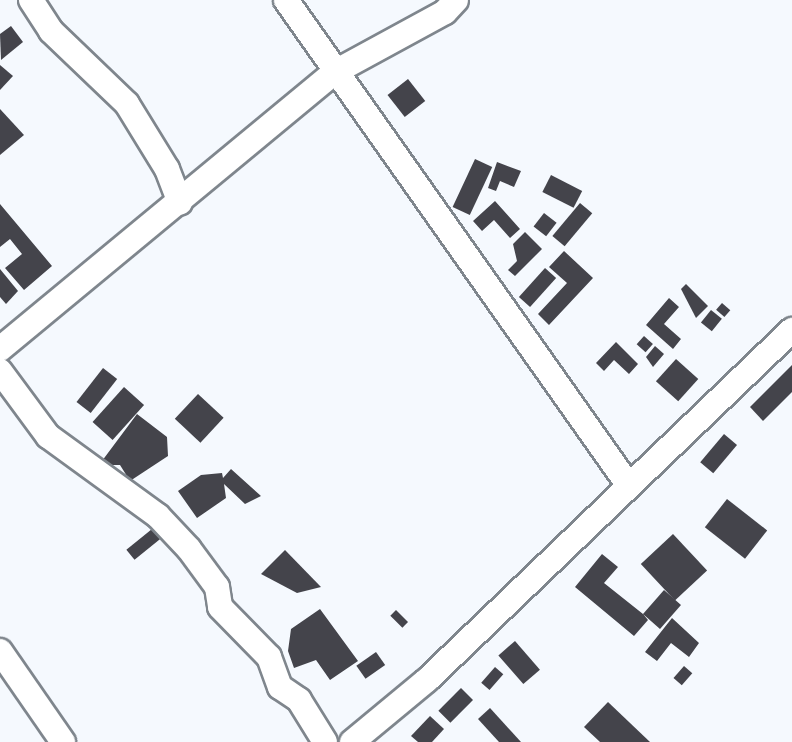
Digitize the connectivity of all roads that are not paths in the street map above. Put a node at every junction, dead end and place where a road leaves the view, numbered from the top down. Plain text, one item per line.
1 (31, 0) edge
2 (286, 0) edge
3 (456, 0) edge
4 (335, 72) junction
5 (180, 203) junction
6 (792, 330) edge
7 (0, 349) edge
8 (0, 371) edge
9 (627, 483) junction
10 (3, 661) edge
11 (63, 742) edge
12 (325, 742) edge
13 (352, 742) edge

1 - 5 street
2 - 4 street
3 - 4 street
4 - 5 street
4 - 9 street
5 - 7 street
6 - 9 street
8 - 12 street
9 - 13 street
10 - 11 street

